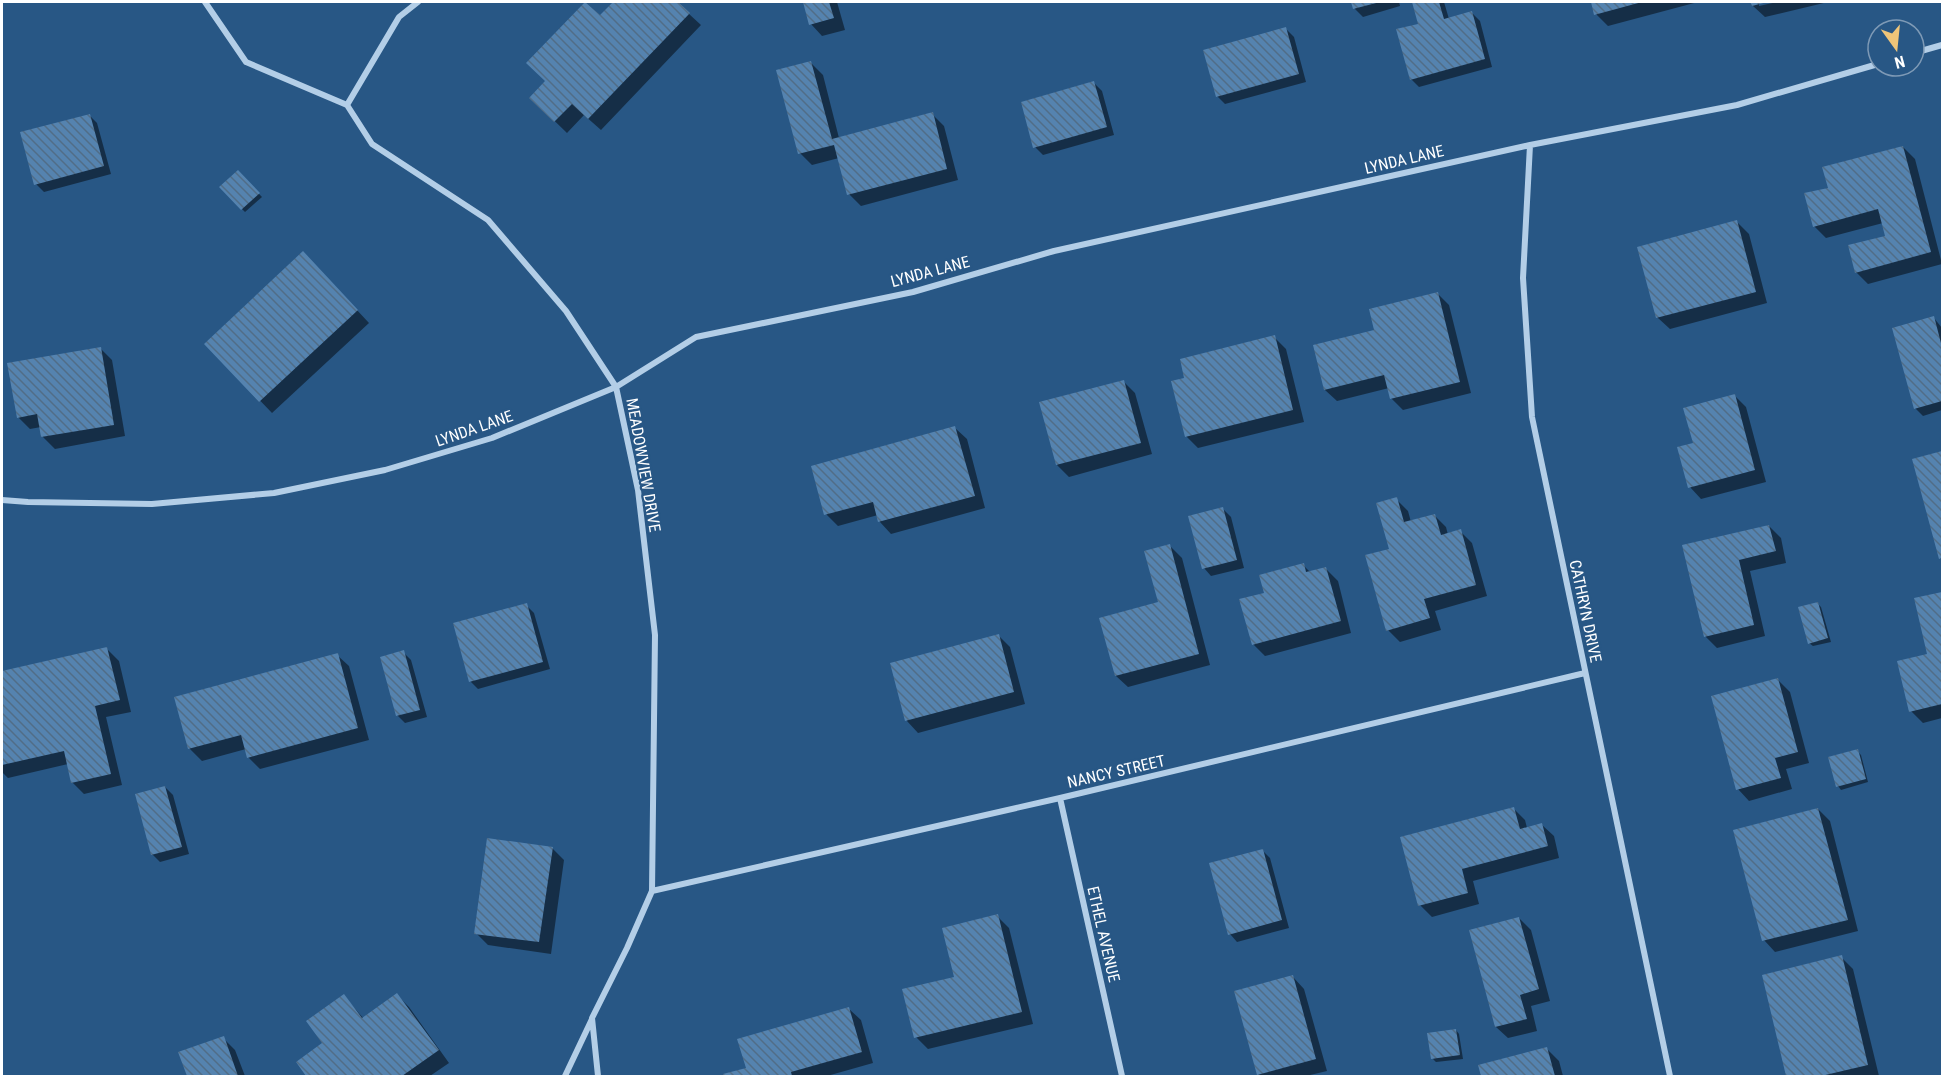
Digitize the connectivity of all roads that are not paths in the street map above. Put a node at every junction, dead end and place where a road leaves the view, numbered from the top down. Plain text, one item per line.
1 (205, 2) edge
2 (418, 2) edge
3 (1942, 45) edge
4 (1926, 50) edge
5 (1866, 67) edge
6 (347, 105) junction
7 (1530, 145) junction
8 (616, 387) junction
9 (2, 500) edge
10 (1585, 673) junction
11 (1060, 798) junction
12 (652, 891) junction
13 (592, 1018) junction
14 (565, 1077) edge
15 (598, 1077) edge
16 (1122, 1077) edge
17 (1670, 1077) edge

1 - 6 street
2 - 6 street
3 - 4 street
5 - 7 street, LYNDA LANE
6 - 8 street, MEADOWVIEW DRIVE
7 - 8 street, LYNDA LANE
7 - 10 street, CATHRYN DRIVE
8 - 9 street, LYNDA LANE
8 - 12 street, MEADOWVIEW DRIVE
10 - 11 street, NANCY STREET
10 - 17 street, CATHRYN DRIVE
11 - 12 street, NANCY STREET
11 - 16 street, ETHEL AVENUE
12 - 13 street, MEADOWVIEW DRIVE
13 - 14 street
13 - 15 street

